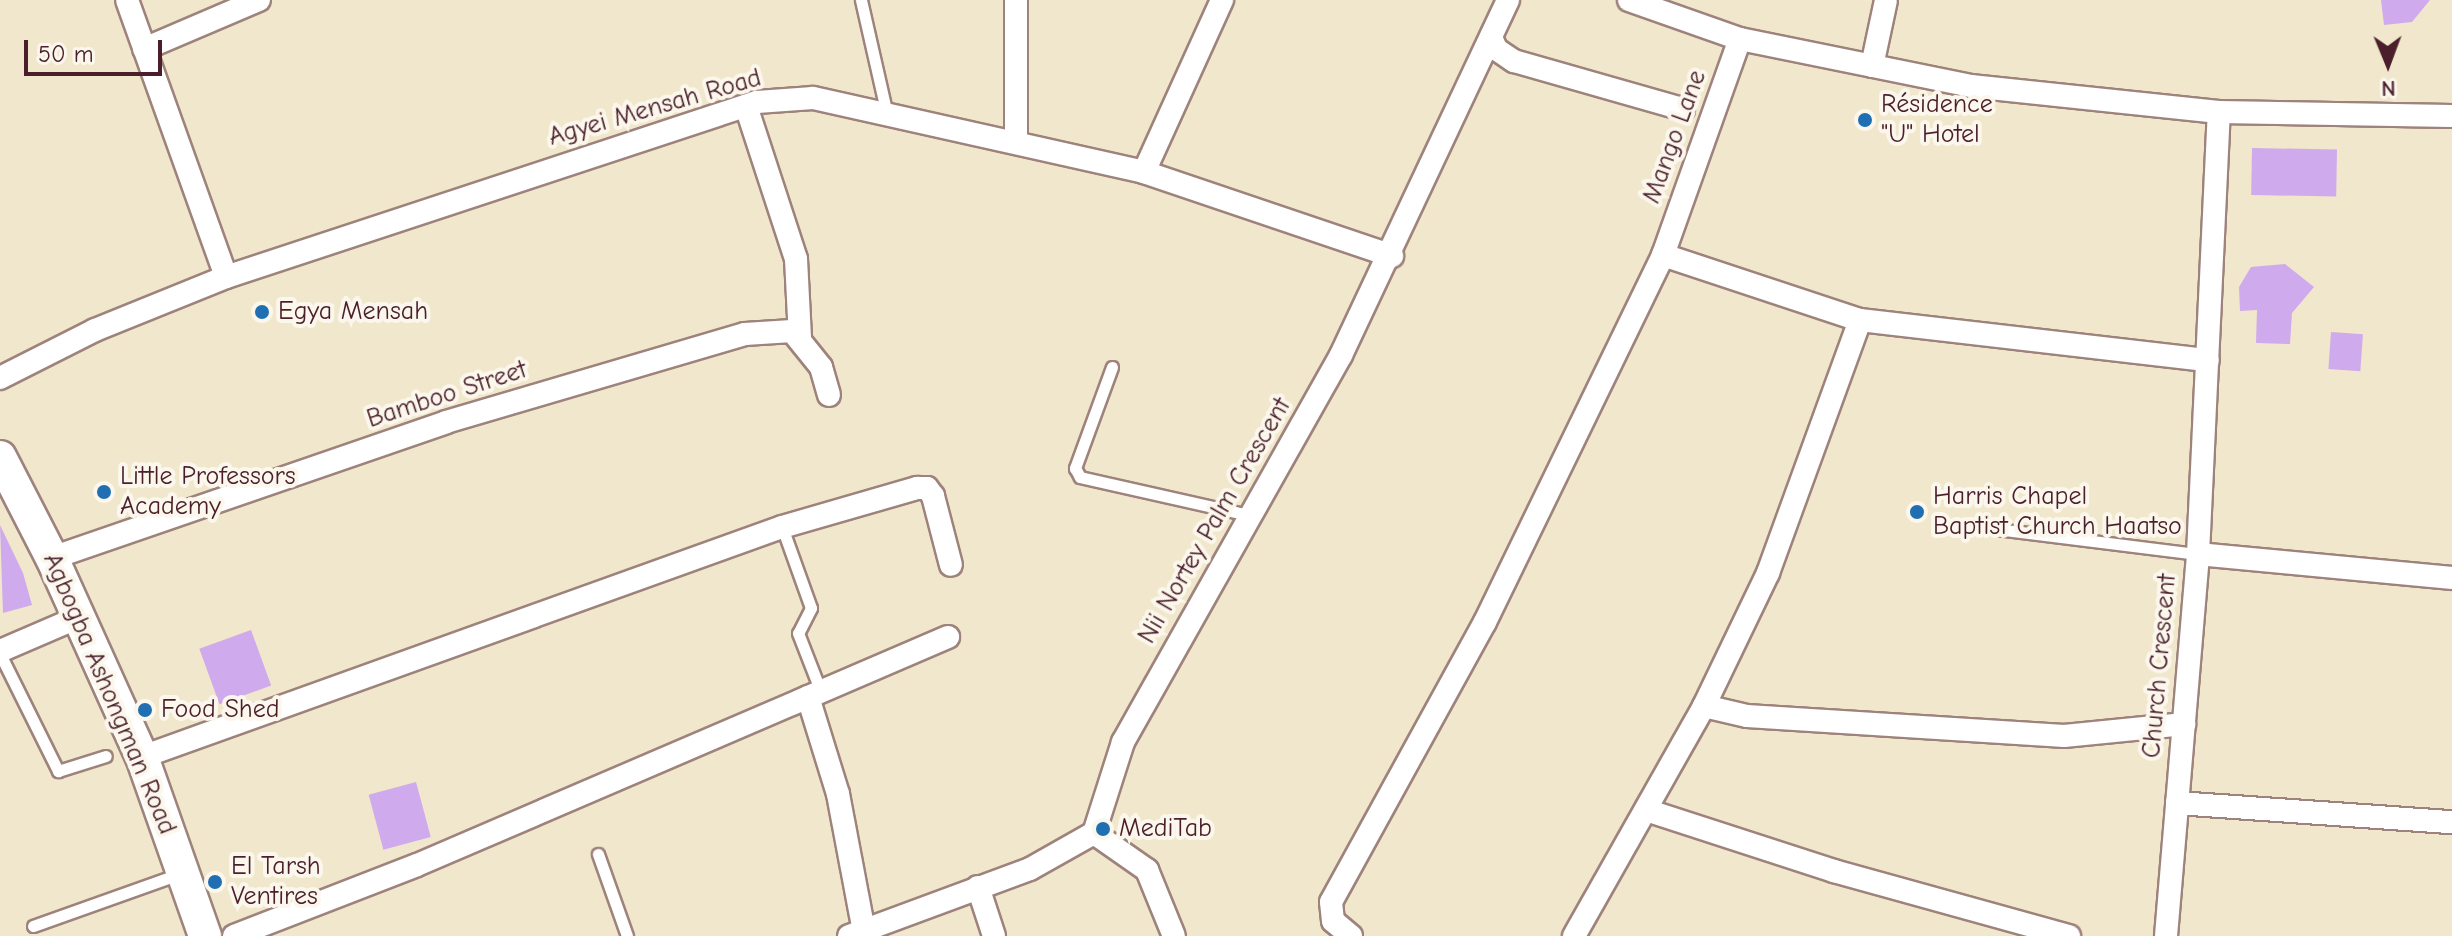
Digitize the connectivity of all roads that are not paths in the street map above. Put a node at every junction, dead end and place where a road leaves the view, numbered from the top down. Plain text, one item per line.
1 (127, 0) edge
2 (259, 0) edge
3 (861, 0) edge
4 (1016, 0) edge
5 (1222, 0) edge
6 (1508, 0) edge
7 (1629, 0) edge
8 (1886, 0) edge
9 (1491, 37) junction
10 (1740, 39) junction
11 (144, 49) junction
12 (1872, 66) junction
13 (2452, 104) edge
14 (746, 106) junction
15 (1683, 109) dead end
16 (2219, 112) junction
17 (887, 114) junction
18 (2452, 116) edge
19 (1016, 142) junction
20 (1144, 172) junction
21 (1663, 255) junction
22 (1392, 256) junction
23 (226, 277) junction
24 (1860, 320) junction
25 (800, 339) junction
26 (2208, 360) junction
27 (1112, 367) dead end
28 (0, 378) edge
29 (829, 395) dead end
30 (0, 457) edge
31 (1254, 516) junction
32 (782, 527) junction
33 (1980, 527) dead end
34 (2198, 554) junction
35 (52, 558) junction
36 (951, 565) dead end
37 (2452, 578) edge
38 (79, 617) junction
39 (948, 637) dead end
40 (0, 653) edge
41 (815, 694) junction
42 (1704, 706) junction
43 (2184, 724) junction
44 (106, 756) dead end
45 (142, 757) junction
46 (2177, 803) junction
47 (1646, 810) junction
48 (2452, 822) edge
49 (1094, 833) junction
50 (598, 854) dead end
51 (183, 873) junction
52 (978, 887) junction
53 (33, 926) dead end
54 (856, 934) edge
55 (1343, 934) edge
56 (205, 936) edge
57 (234, 936) edge
58 (627, 936) edge
59 (994, 936) edge
60 (1174, 936) edge
61 (1574, 936) edge
62 (2069, 936) edge
63 (2166, 936) edge

1 - 11 street
2 - 11 street
3 - 17 lane
4 - 19 street
5 - 20 street
6 - 9 street, Nii Nortey Palm Crescent
7 - 10 street
8 - 12 street
9 - 15 street
9 - 22 street, Nii Nortey Palm Crescent
10 - 12 street
10 - 21 street, Mango Lane
11 - 23 street
12 - 16 street
13 - 18 street
14 - 17 street, Agyei Mensah Road
14 - 23 street, Agyei Mensah Road
14 - 25 street
16 - 18 street
16 - 26 street, Church Crescent
17 - 19 street, Agyei Mensah Road
19 - 20 street, Agyei Mensah Road
20 - 22 street, Agyei Mensah Road
21 - 24 street
21 - 55 street, Mango Lane
22 - 31 street, Nii Nortey Palm Crescent
23 - 28 street, Agyei Mensah Road
24 - 26 street
24 - 42 street
25 - 29 street
25 - 35 street, Bamboo Street
26 - 34 street, Church Crescent
27 - 31 lane
30 - 35 street, Agbogba Ashongman Road
31 - 49 street, Nii Nortey Palm Crescent
32 - 36 street
32 - 41 lane
32 - 45 street
33 - 34 lane
34 - 37 street
34 - 43 street, Church Crescent
35 - 38 street, Agbogba Ashongman Road
38 - 40 street
38 - 45 street, Agbogba Ashongman Road
39 - 41 street
40 - 44 lane
41 - 54 street
41 - 57 street
42 - 43 street
42 - 47 street
43 - 46 street, Church Crescent
45 - 51 street, Agbogba Ashongman Road
46 - 48 street
46 - 63 street, Church Crescent
47 - 61 street
47 - 62 street
49 - 52 street
49 - 60 street
50 - 58 lane
51 - 53 lane
51 - 56 street, Agbogba Ashongman Road
52 - 54 street
52 - 59 street

